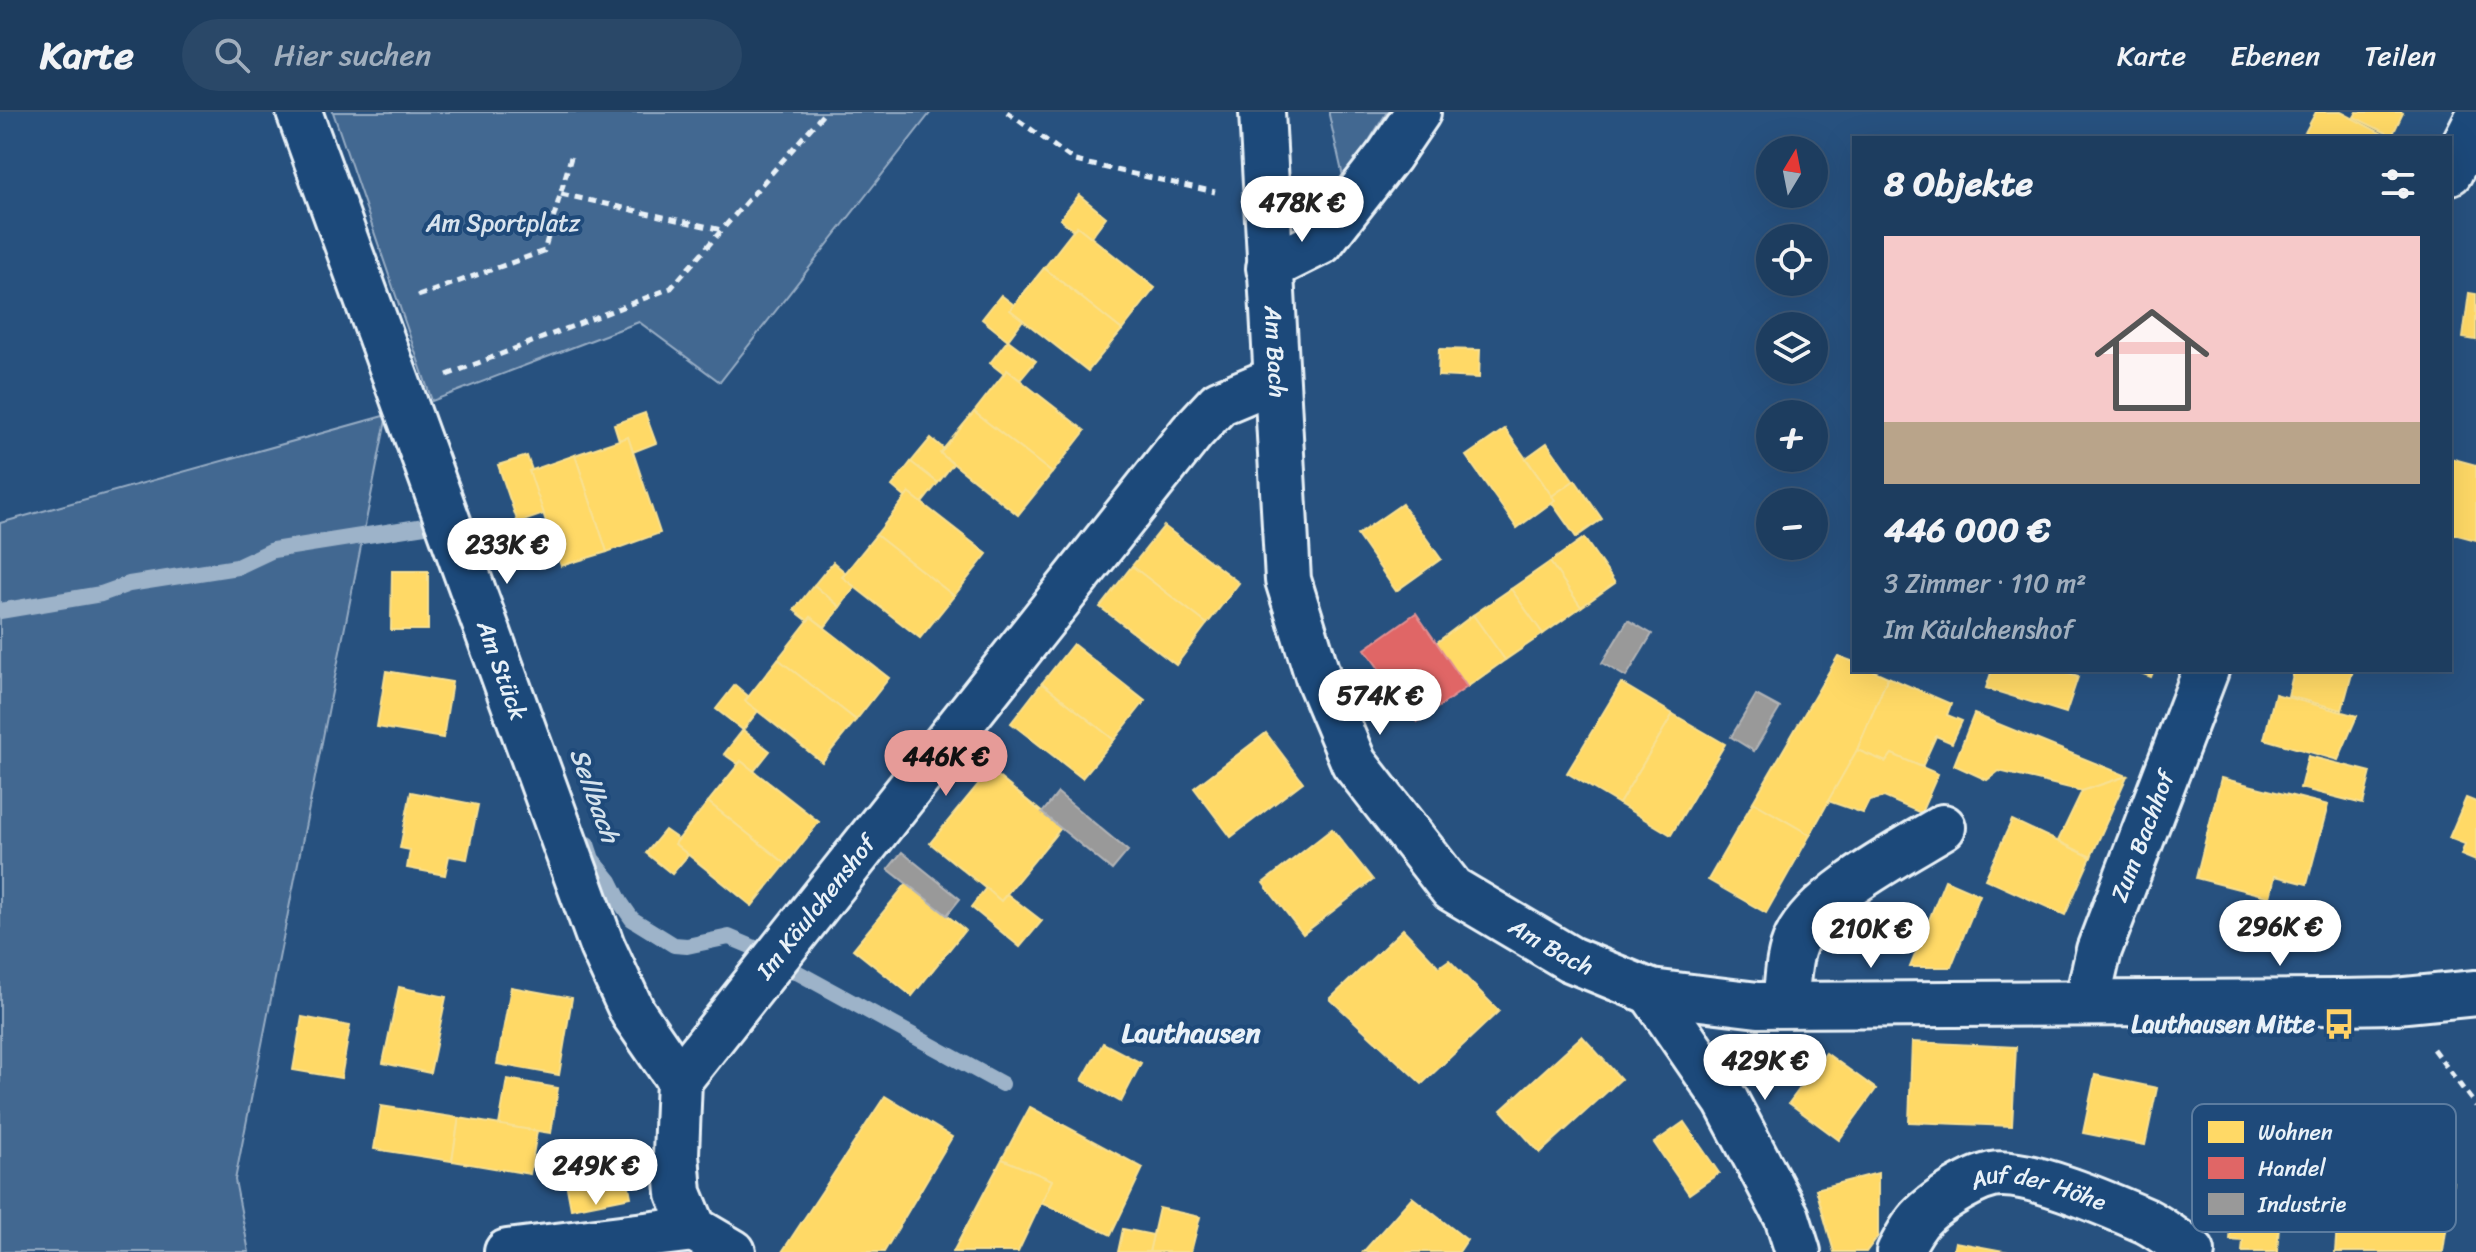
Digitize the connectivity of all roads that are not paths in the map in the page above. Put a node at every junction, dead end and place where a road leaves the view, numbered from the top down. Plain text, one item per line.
1 (299, 112) edge
2 (1262, 112) edge
3 (1418, 112) edge
4 (2476, 121) edge
5 (2452, 168) edge
6 (1269, 268) junction
7 (1276, 379) junction
8 (2205, 672) edge
9 (1943, 827) dead end
10 (1651, 992) junction
11 (2476, 993) edge
12 (2087, 1003) junction
13 (1785, 1004) junction
14 (679, 1080) junction
15 (694, 1229) junction
16 (507, 1252) edge
17 (733, 1252) edge
18 (1798, 1252) edge
19 (1899, 1252) edge
20 (2192, 1252) edge

1 - 14 street, Am Stück
2 - 6 street, Am Bach
3 - 6 street
4 - 5 street
6 - 7 street, Am Bach
7 - 10 street, Am Bach
7 - 14 street, Im Käulchenshof
8 - 12 street, Zum Bachhof
9 - 13 street
10 - 13 street, Am Bach
10 - 18 street
11 - 12 street, Am Bach
12 - 13 street, Am Bach
14 - 15 street
15 - 16 street
15 - 17 street
19 - 20 street, Auf der Höhe

